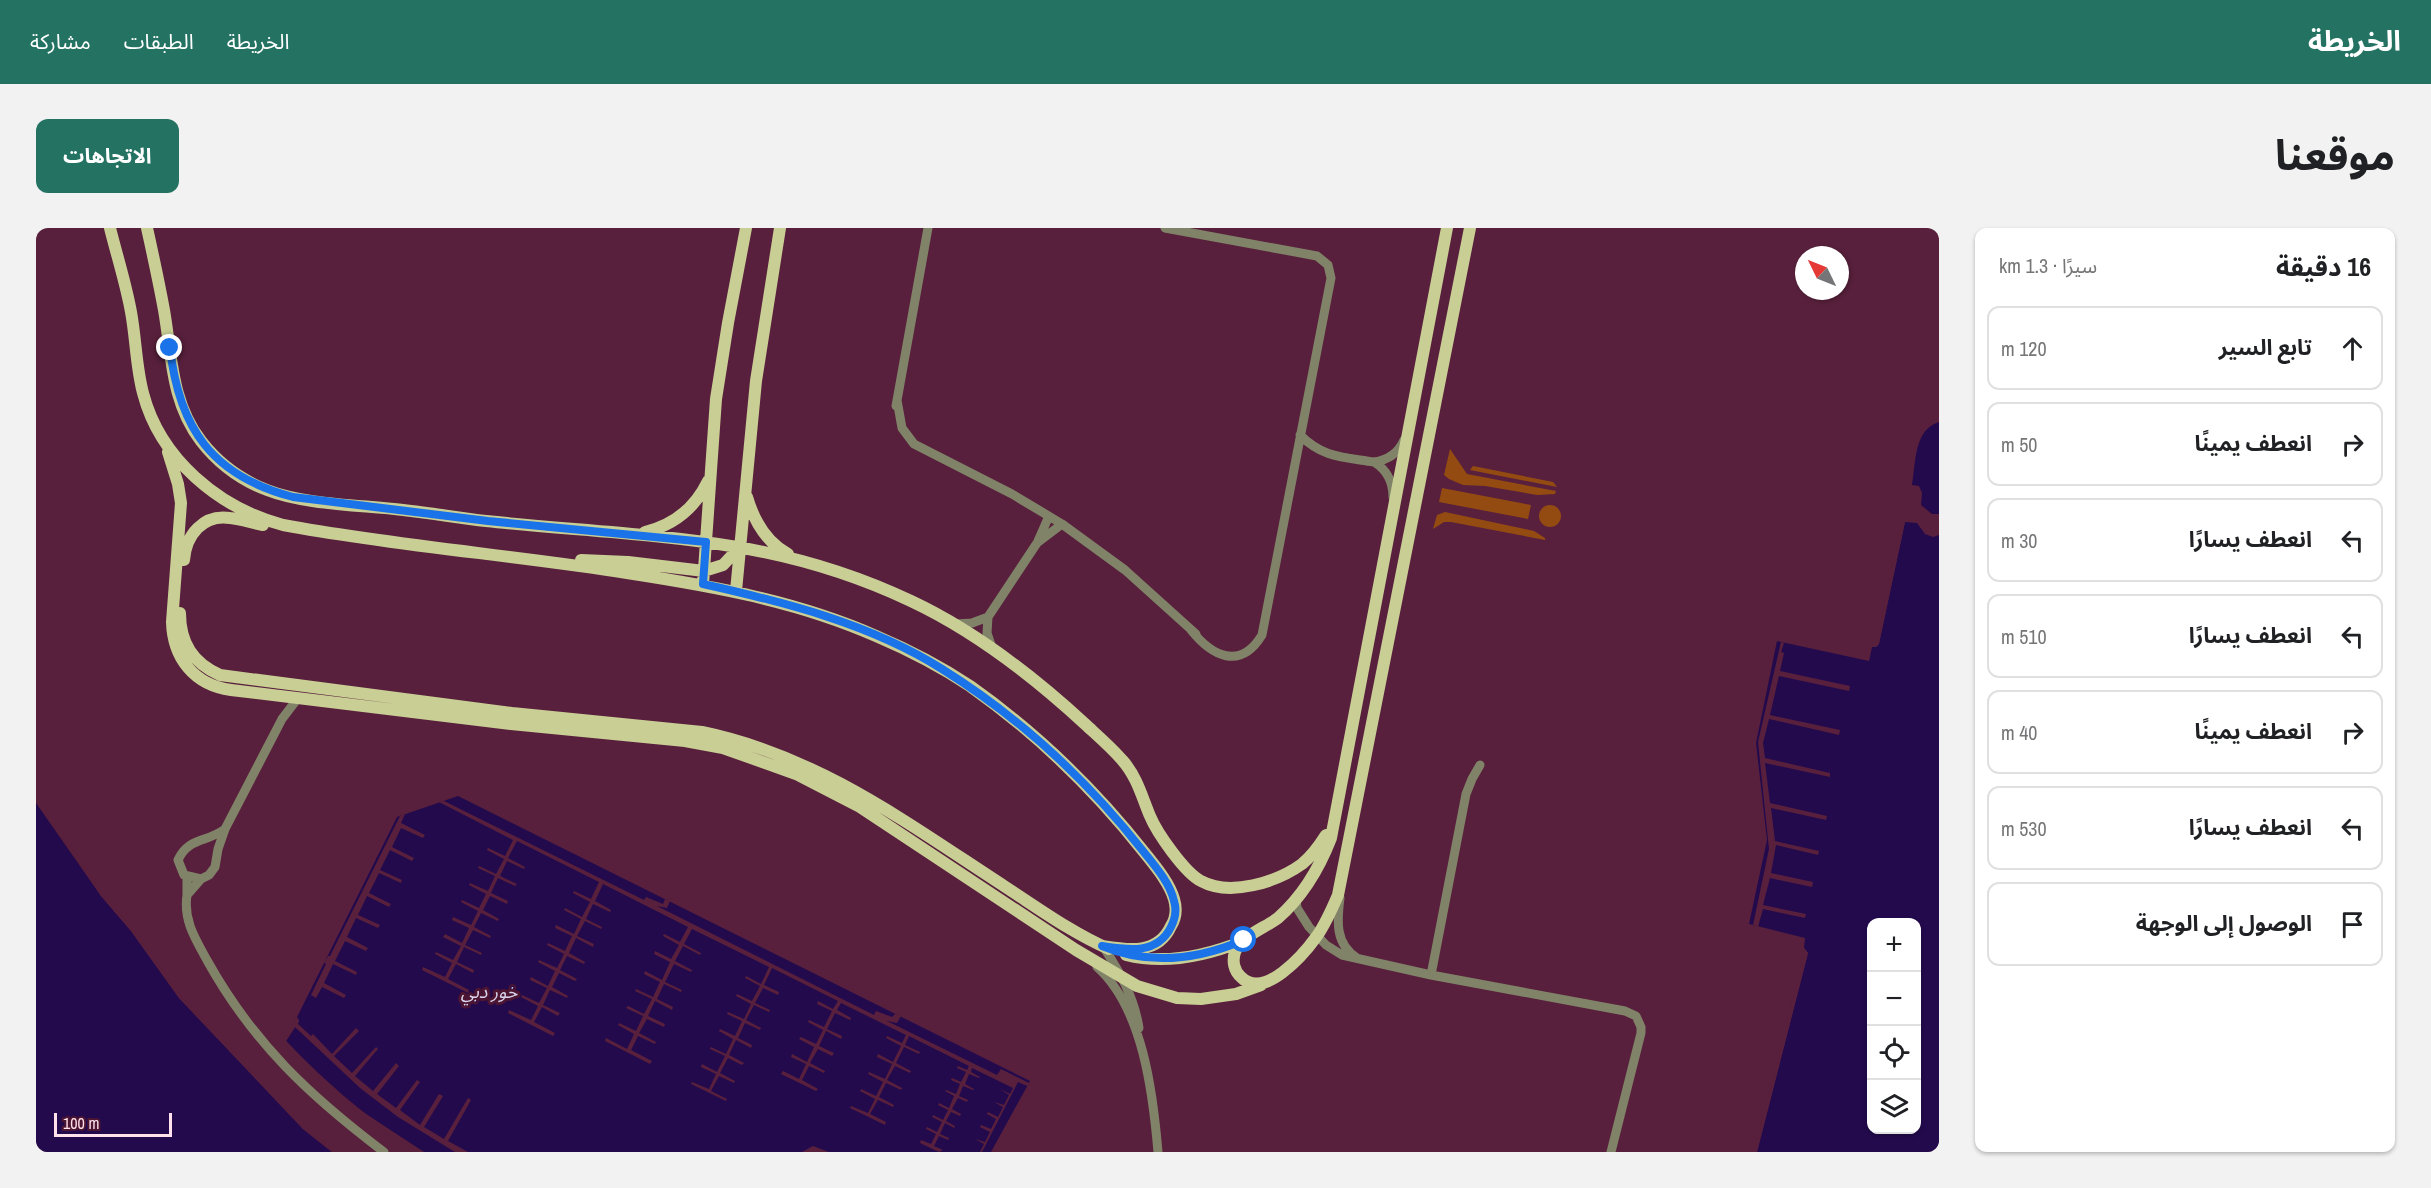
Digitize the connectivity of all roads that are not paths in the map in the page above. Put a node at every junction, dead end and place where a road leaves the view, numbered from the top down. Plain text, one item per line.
1 (110, 228) edge
2 (147, 228) edge
3 (746, 228) edge
4 (780, 228) edge
5 (928, 228) edge
6 (1169, 228) edge
7 (1447, 228) edge
8 (1471, 229) edge
9 (1415, 401) junction
10 (1300, 435) junction
11 (163, 440) junction
12 (1322, 452) junction
13 (1298, 453) junction
14 (1374, 462) junction
15 (710, 477) junction
16 (745, 488) junction
17 (1048, 516) junction
18 (1062, 524) junction
19 (283, 525) junction
20 (1392, 526) junction
21 (635, 534) junction
22 (706, 542) junction
23 (1037, 543) junction
24 (739, 547) junction
25 (800, 560) junction
26 (559, 562) junction
27 (704, 571) junction
28 (703, 584) junction
29 (736, 591) junction
30 (988, 617) junction
31 (954, 624) junction
32 (992, 648) junction
33 (296, 693) junction
34 (1480, 765) dead end
35 (1335, 815) junction
36 (225, 829) junction
37 (187, 876) junction
38 (1342, 878) junction
39 (201, 879) junction
40 (187, 895) junction
41 (1296, 899) junction
42 (1317, 935) junction
43 (1244, 940) junction
44 (1102, 946) junction
45 (1076, 950) junction
46 (1362, 961) junction
47 (1431, 975) junction
48 (1125, 979) junction
49 (1262, 984) junction
50 (1142, 1051) junction
51 (384, 1152) edge
52 (1158, 1152) edge
53 (1611, 1152) edge

1 - 11 main road
2 - 21 main road
3 - 15 main road
4 - 16 main road
5 - 17 street
6 - 10 street
7 - 9 main road
8 - 38 main road
9 - 14 street
9 - 20 main road
10 - 12 street
10 - 13 street
11 - 19 main road
11 - 33 main road
12 - 13 street
12 - 14 street
13 - 18 street
14 - 20 street
15 - 21 main road
15 - 22 main road
16 - 24 main road
16 - 25 main road
17 - 18 street
17 - 23 street
18 - 23 street
19 - 26 main road
19 - 33 main road
20 - 35 main road
21 - 22 main road
22 - 24 main road
22 - 27 main road
23 - 30 street
24 - 25 main road
24 - 27 main road
24 - 29 main road
25 - 31 main road
26 - 27 main road
26 - 28 main road
27 - 28 main road
28 - 29 main road
29 - 44 main road
30 - 31 street
30 - 32 street
31 - 32 main road
32 - 35 main road
33 - 36 street
33 - 44 main road
33 - 45 main road
34 - 47 street
35 - 41 main road
36 - 37 street
36 - 39 street
37 - 39 street
37 - 40 street
38 - 42 main road
38 - 46 street
39 - 40 street
40 - 51 street
41 - 42 street
41 - 43 main road
42 - 46 street
42 - 49 main road
43 - 44 main road
43 - 49 main road
44 - 48 street
45 - 48 main road
45 - 50 street
46 - 47 street
47 - 53 street
48 - 49 main road
48 - 50 street
50 - 52 street

